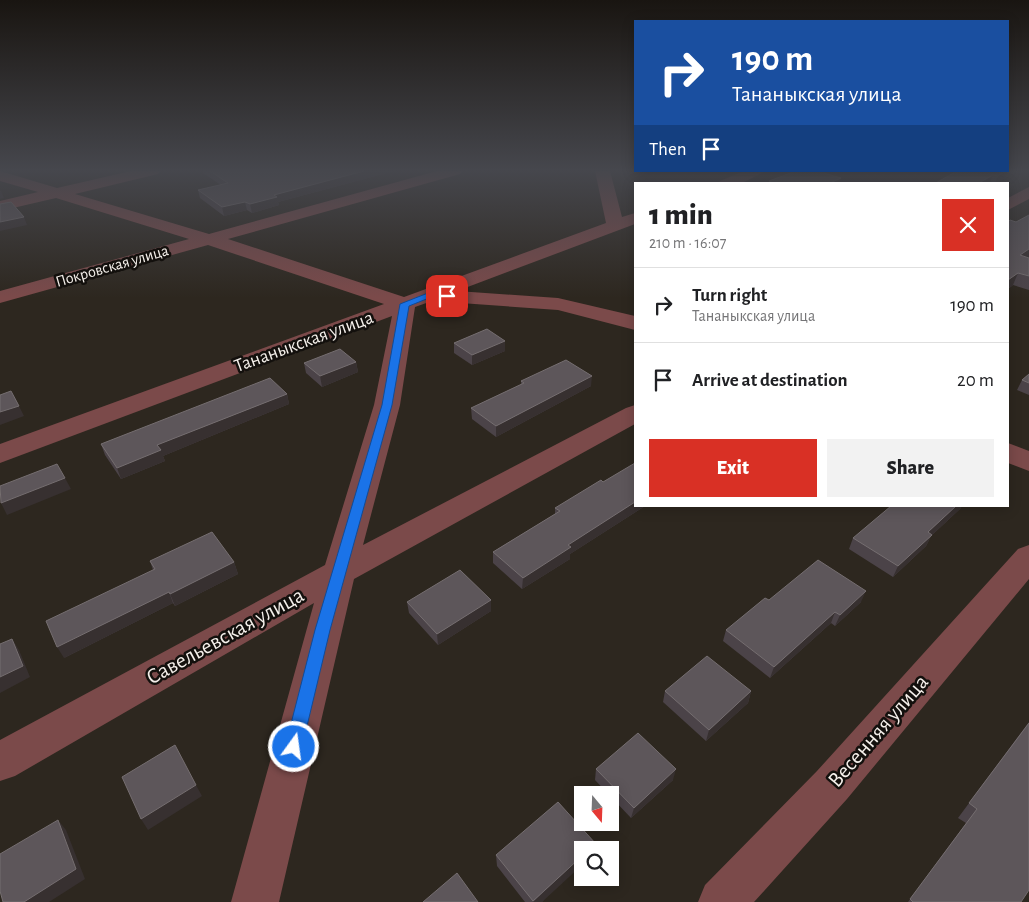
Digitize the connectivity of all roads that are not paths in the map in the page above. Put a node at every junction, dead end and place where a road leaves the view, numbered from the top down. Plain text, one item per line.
1 (119, 213) edge
2 (302, 213) edge
3 (625, 221) edge
4 (208, 239) junction
5 (0, 297) edge
6 (416, 300) junction
7 (634, 323) edge
8 (634, 413) edge
9 (1009, 452) edge
10 (0, 454) edge
11 (1029, 462) edge
12 (1029, 557) edge
13 (340, 572) junction
14 (0, 762) edge
15 (255, 902) edge
16 (722, 902) edge

1 - 4 street
2 - 4 street, Покровская улица
3 - 6 street, Тананыкская улица
4 - 5 street, Покровская улица
4 - 6 street
6 - 7 street
6 - 10 street, Тананыкская улица
6 - 13 street
8 - 13 street, Савельевская улица
9 - 11 street
12 - 16 street, Весенняя улица
13 - 14 street, Савельевская улица
13 - 15 street

